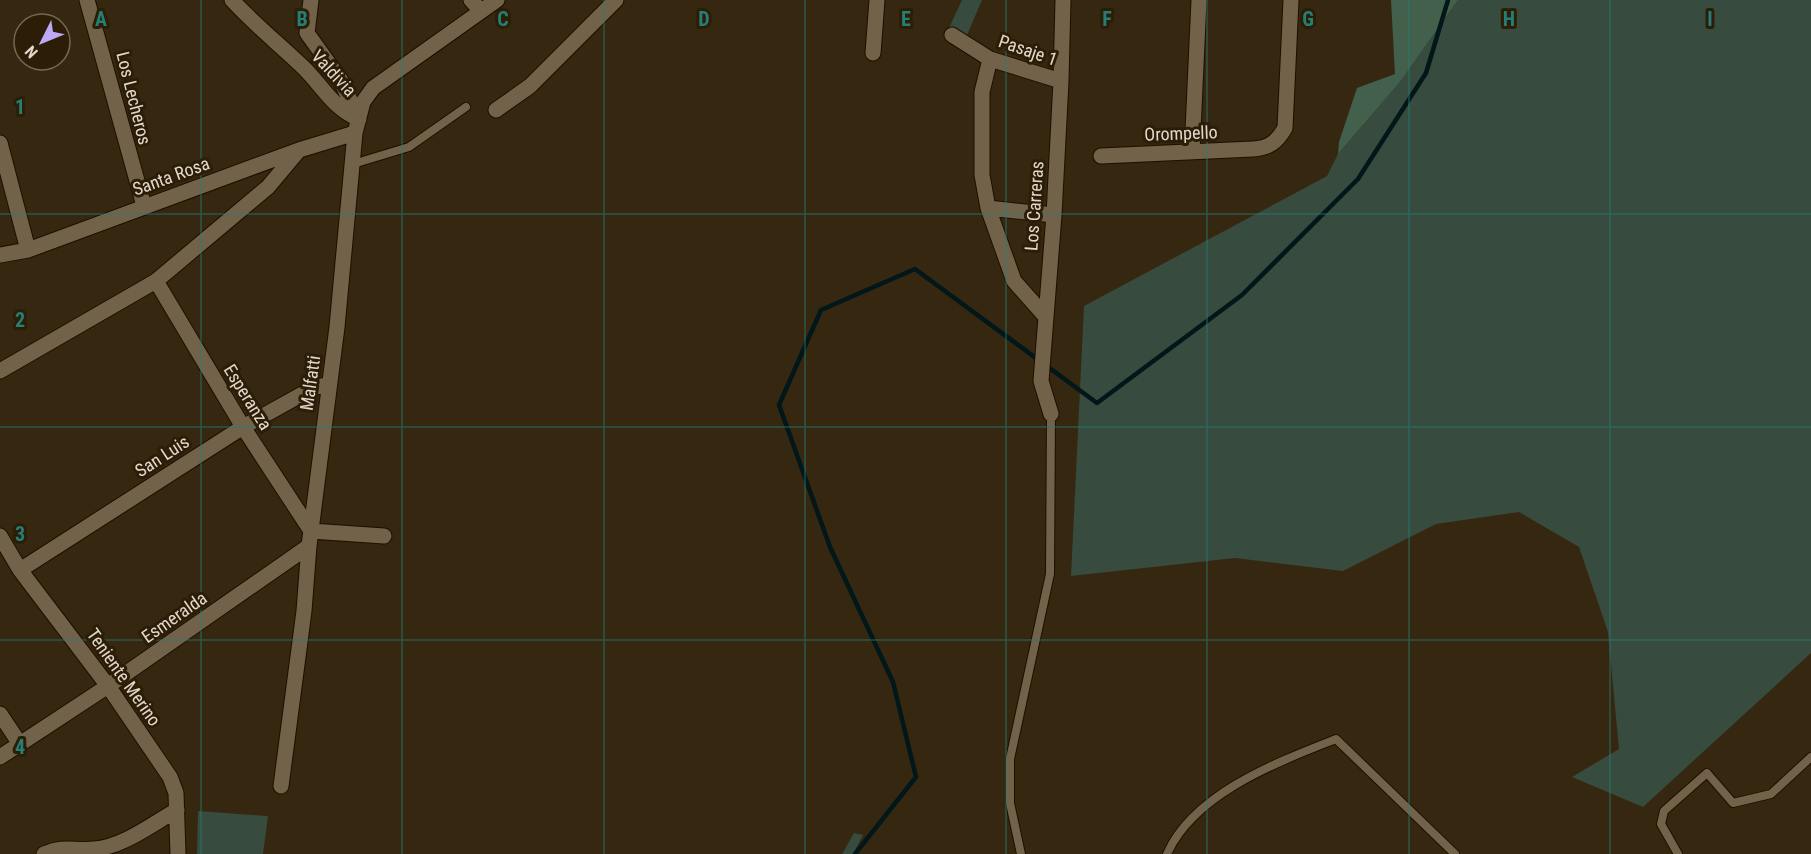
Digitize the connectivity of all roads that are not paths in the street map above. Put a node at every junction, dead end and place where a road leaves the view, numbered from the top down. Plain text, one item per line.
1 (87, 0) edge
2 (232, 0) edge
3 (311, 0) edge
4 (497, 0) edge
5 (616, 0) edge
6 (877, 0) edge
7 (1063, 0) edge
8 (1199, 0) edge
9 (1291, 0) edge
10 (476, 5) edge
11 (952, 35) dead end
12 (873, 53) dead end
13 (990, 59) junction
14 (1061, 81) junction
15 (466, 107) dead end
16 (496, 110) dead end
17 (357, 126) junction
18 (0, 143) edge
19 (299, 150) junction
20 (1192, 152) junction
21 (1101, 156) dead end
22 (353, 164) junction
23 (144, 206) junction
24 (988, 208) junction
25 (1054, 215) junction
26 (28, 250) junction
27 (0, 255) edge
28 (156, 281) junction
29 (1045, 316) junction
30 (0, 371) edge
31 (329, 386) junction
32 (1051, 414) joint
33 (243, 427) junction
34 (0, 536) edge
35 (384, 536) dead end
36 (310, 539) junction
37 (20, 570) junction
38 (108, 686) junction
39 (0, 714) edge
40 (20, 744) junction
41 (0, 757) edge
42 (1811, 757) edge
43 (281, 786) dead end
44 (177, 810) junction
45 (74, 851) edge
46 (44, 854) edge
47 (177, 854) edge
48 (1021, 854) edge
49 (1167, 854) edge
50 (1455, 854) edge
51 (1678, 854) edge

1 - 23 street, Los Lecheros
2 - 17 street, Valdivia
3 - 17 street, Malfatti
4 - 10 street
5 - 16 street
6 - 12 street
7 - 14 street, Los Carreras
8 - 20 street
9 - 20 street, Orompello
10 - 17 street
11 - 13 street, Pasaje 1
13 - 14 street, Pasaje 1
13 - 24 street
14 - 25 street, Los Carreras
15 - 22 lane
17 - 19 street, Santa Rosa
17 - 22 street, Malfatti
18 - 26 street
19 - 23 street, Santa Rosa
19 - 28 street
20 - 21 street, Orompello
22 - 31 street, Malfatti
23 - 26 street, Santa Rosa
24 - 25 street
24 - 29 street
25 - 29 street, Los Carreras
26 - 27 street, Santa Rosa
28 - 30 street
28 - 33 street, Esperanza
29 - 32 street, Los Carreras
31 - 33 street, San Luis
31 - 36 street, Malfatti
32 - 48 lane
33 - 36 street, Esperanza
33 - 37 street, San Luis
34 - 37 street, Teniente Merino
35 - 36 street
36 - 38 street, Esmeralda
36 - 43 street, Malfatti
37 - 38 street, Teniente Merino
38 - 40 street, Esmeralda
38 - 44 street, Teniente Merino
39 - 40 street
40 - 41 street, Esmeralda
42 - 51 lane
44 - 45 street
44 - 47 street, Teniente Merino
45 - 46 street
49 - 50 lane

